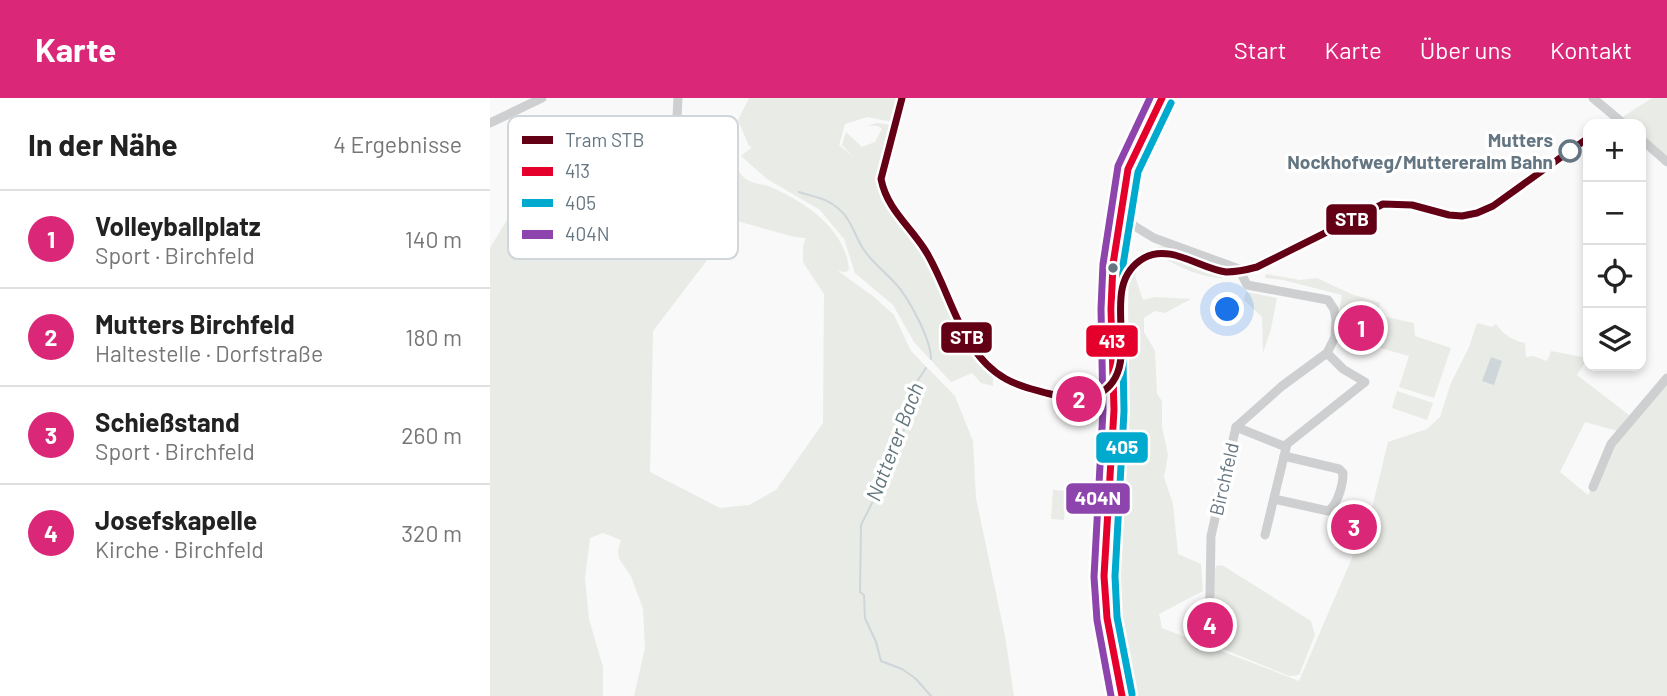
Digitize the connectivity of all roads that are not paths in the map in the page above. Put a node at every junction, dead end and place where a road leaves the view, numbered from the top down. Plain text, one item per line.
1 (542, 98) edge
2 (678, 98) edge
3 (1163, 98) edge
4 (1593, 98) edge
5 (677, 116) edge
6 (1617, 119) edge
7 (490, 123) edge
8 (1646, 143) edge
9 (1667, 162) edge
10 (1119, 214) junction
11 (1327, 353) junction
12 (1667, 378) edge
13 (1236, 427) junction
14 (1285, 451) junction
15 (1593, 487) dead end
16 (1273, 499) junction
17 (1265, 535) dead end
18 (1198, 645) dead end
19 (1122, 696) edge

1 - 7 street
2 - 5 street
3 - 10 main road
4 - 6 street
8 - 9 street
10 - 11 street
10 - 19 main road
11 - 13 street, Birchfeld
11 - 14 street
12 - 15 street
13 - 14 street
13 - 18 street, Birchfeld
14 - 16 street
14 - 16 street
16 - 17 street

